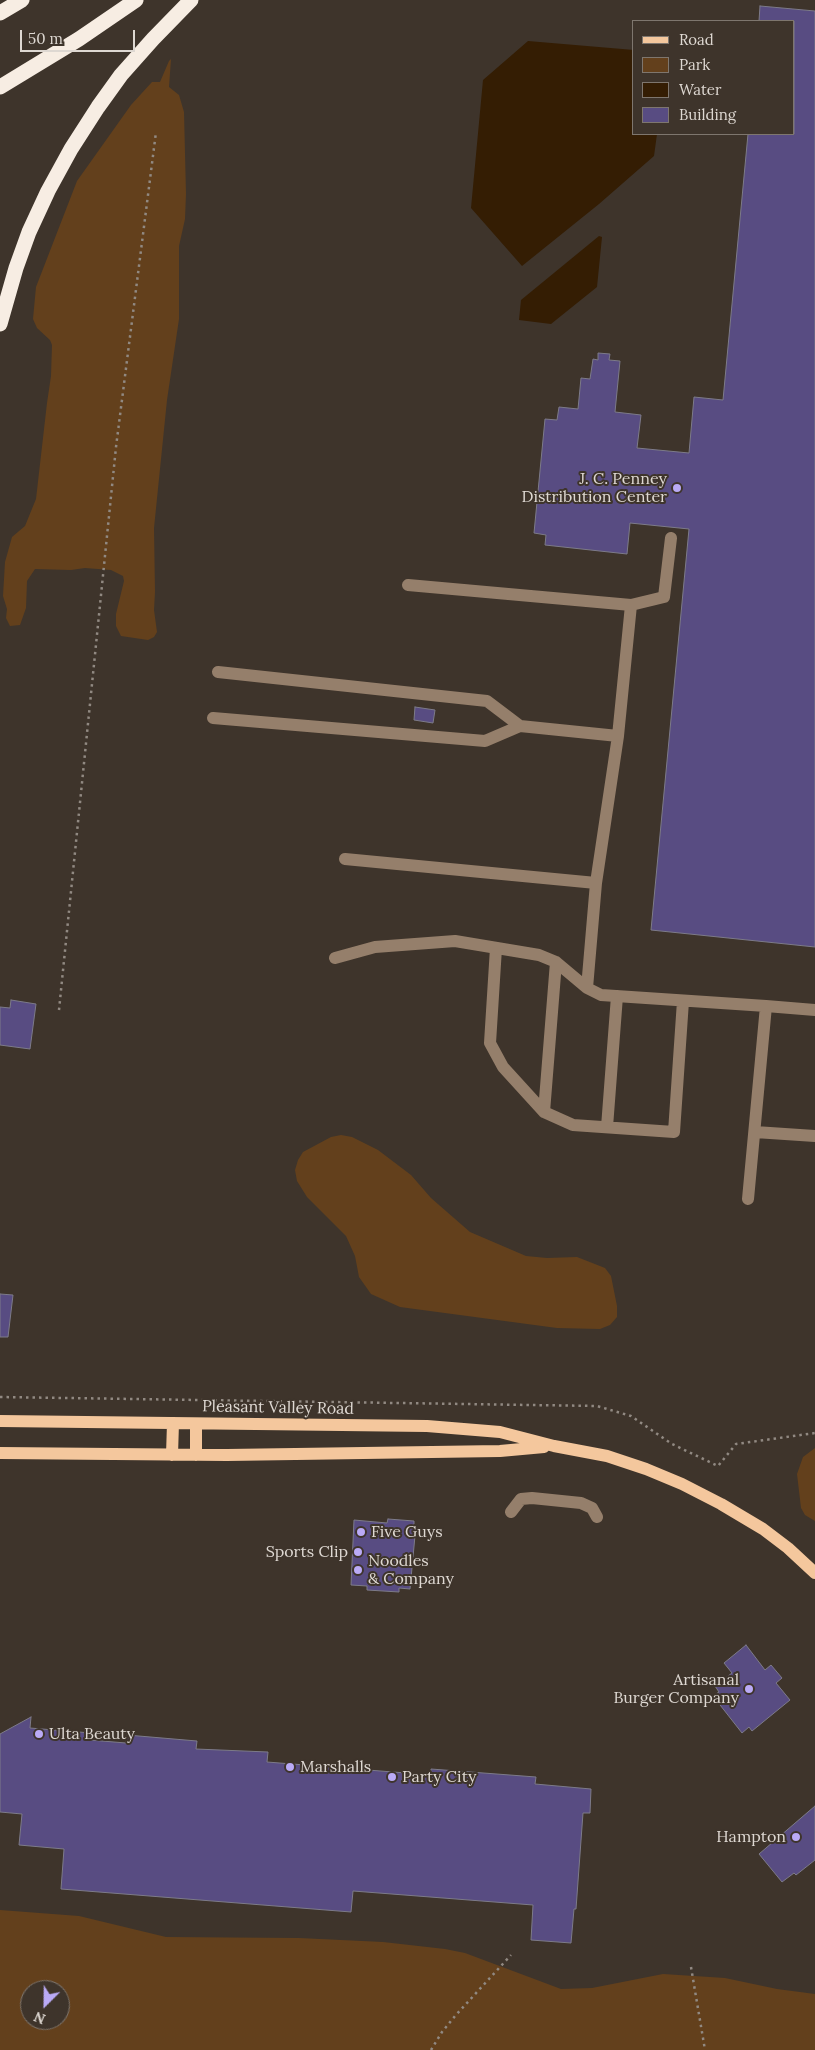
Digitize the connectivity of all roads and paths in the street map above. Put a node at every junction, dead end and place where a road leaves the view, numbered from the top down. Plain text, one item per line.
1 (22, 0) edge
2 (136, 0) edge
3 (191, 0) edge
4 (0, 13) edge
5 (0, 87) edge
6 (156, 132) dead end
7 (0, 324) edge
8 (671, 538) dead end
9 (408, 585) dead end
10 (631, 605) junction
11 (218, 672) dead end
12 (213, 718) dead end
13 (520, 726) junction
14 (618, 736) junction
15 (345, 859) dead end
16 (596, 883) junction
17 (496, 948) junction
18 (335, 958) dead end
19 (556, 962) junction
20 (587, 988) junction
21 (617, 996) junction
22 (683, 1000) junction
23 (766, 1006) junction
24 (59, 1010) dead end
25 (815, 1010) edge
26 (544, 1112) junction
27 (608, 1127) junction
28 (755, 1132) junction
29 (815, 1136) edge
30 (748, 1199) dead end
31 (0, 1398) edge
32 (0, 1421) edge
33 (173, 1423) junction
34 (196, 1424) junction
35 (815, 1433) edge
36 (554, 1446) junction
37 (0, 1454) edge
38 (196, 1454) junction
39 (172, 1455) junction
40 (510, 1512) dead end
41 (596, 1517) dead end
42 (815, 1572) edge
43 (511, 1955) dead end
44 (691, 1967) dead end
45 (431, 2050) edge
46 (705, 2050) edge

1 - 4 highway
2 - 5 highway
3 - 7 highway
6 - 24 path
8 - 10 lane
9 - 10 lane
10 - 14 lane
11 - 13 lane
12 - 13 lane
13 - 14 lane
14 - 16 lane
15 - 16 lane
16 - 20 lane
17 - 18 lane
17 - 19 lane
17 - 26 lane
19 - 20 lane
19 - 26 lane
20 - 21 lane
21 - 22 lane
21 - 27 lane
22 - 23 lane
22 - 27 lane
23 - 25 lane
23 - 28 lane
26 - 27 lane
28 - 29 lane
28 - 30 lane
31 - 35 path
32 - 33 main road, Pleasant Valley Road
33 - 34 main road, Pleasant Valley Road
33 - 39 main road
34 - 36 main road, Pleasant Valley Road
34 - 38 main road
36 - 38 main road, Pleasant Valley Road
36 - 42 main road, Pleasant Valley Road
37 - 39 main road, Pleasant Valley Road
38 - 39 main road, Pleasant Valley Road
40 - 41 lane
43 - 45 path
44 - 46 path

